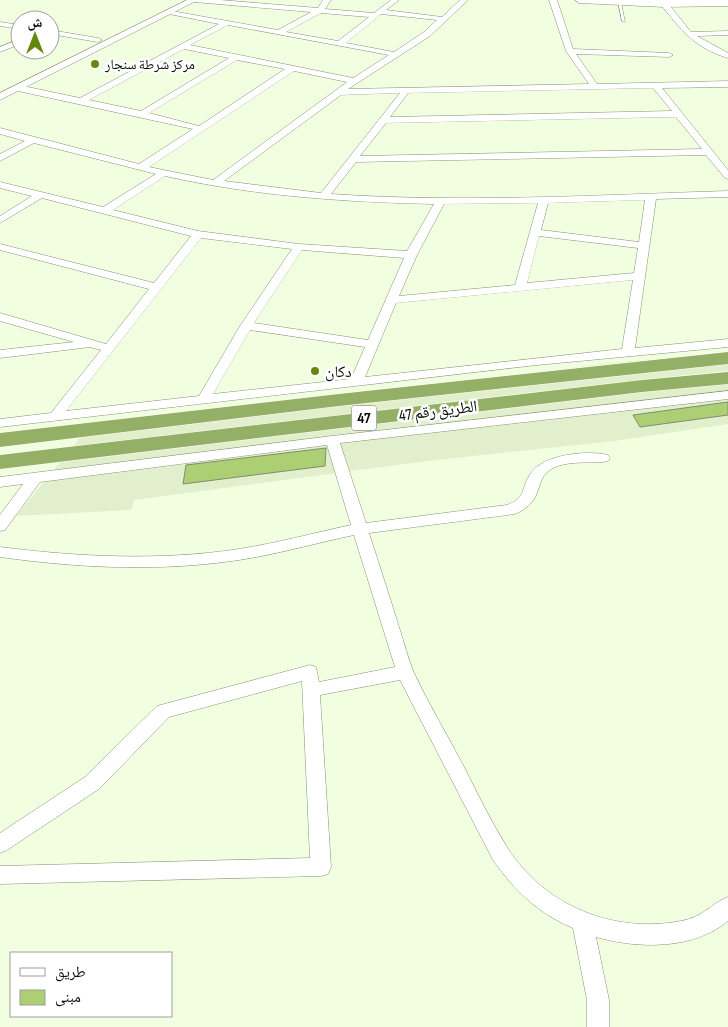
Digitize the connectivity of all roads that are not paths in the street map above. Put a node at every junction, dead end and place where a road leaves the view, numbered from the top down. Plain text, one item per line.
1 (181, 0) edge
2 (194, 0) edge
3 (395, 0) edge
4 (464, 0) edge
5 (553, 0) edge
6 (579, 0) edge
7 (326, 1) edge
8 (619, 1) edge
9 (728, 3) edge
10 (351, 4) dead end
11 (664, 4) junction
12 (320, 10) junction
13 (378, 11) junction
14 (169, 12) junction
15 (444, 19) junction
16 (624, 21) dead end
17 (226, 23) junction
18 (728, 32) edge
19 (278, 33) junction
20 (60, 34) edge
21 (691, 34) junction
22 (7, 37) dead end
23 (10, 38) edge
24 (98, 40) junction
25 (339, 44) junction
26 (182, 46) junction
27 (570, 51) junction
28 (395, 54) junction
29 (669, 55) dead end
30 (728, 56) edge
31 (236, 57) junction
32 (293, 68) junction
33 (354, 81) junction
34 (728, 84) edge
35 (656, 86) junction
36 (594, 87) junction
37 (18, 88) junction
38 (0, 89) edge
39 (339, 92) junction
40 (405, 92) junction
41 (0, 98) edge
42 (81, 101) junction
43 (142, 114) junction
44 (678, 114) junction
45 (383, 120) junction
46 (198, 128) junction
47 (0, 131) edge
48 (33, 140) junction
49 (709, 152) junction
50 (0, 158) edge
51 (353, 158) junction
52 (142, 167) junction
53 (165, 172) junction
54 (728, 176) edge
55 (215, 183) junction
56 (0, 185) edge
57 (728, 194) edge
58 (39, 196) junction
59 (324, 196) junction
60 (651, 196) junction
61 (544, 199) junction
62 (441, 201) junction
63 (103, 212) junction
64 (0, 220) edge
65 (535, 232) junction
66 (198, 234) junction
67 (644, 246) junction
68 (0, 247) edge
69 (299, 247) junction
70 (411, 256) junction
71 (639, 276) junction
72 (155, 287) junction
73 (520, 288) junction
74 (392, 300) junction
75 (0, 317) edge
76 (246, 326) junction
77 (728, 342) edge
78 (93, 344) junction
79 (372, 344) junction
80 (107, 348) junction
81 (628, 351) junction
82 (0, 354) edge
83 (728, 358) edge
84 (492, 374) junction
85 (728, 378) edge
86 (356, 382) junction
87 (728, 395) edge
88 (204, 399) junction
89 (464, 416) junction
90 (55, 417) junction
91 (0, 423) edge
92 (0, 440) edge
93 (332, 440) junction
94 (603, 458) dead end
95 (0, 462) edge
96 (36, 477) junction
97 (0, 482) edge
98 (0, 526) edge
99 (359, 529) junction
100 (0, 552) edge
101 (405, 672) junction
102 (312, 690) junction
103 (0, 844) edge
104 (0, 875) edge
105 (728, 907) edge
106 (582, 922) junction
107 (598, 1027) edge

1 - 24 street
2 - 12 street
2 - 14 street
3 - 13 street
4 - 15 street
5 - 27 street
6 - 8 street
7 - 10 street
7 - 12 street
8 - 11 street
8 - 16 lane
9 - 11 street
11 - 21 street
12 - 13 street
12 - 19 street
13 - 15 street
13 - 25 street
14 - 17 street
14 - 37 street
15 - 28 street
17 - 19 street
17 - 26 street
18 - 21 street
19 - 25 street
20 - 24 street
21 - 30 street
22 - 23 street
24 - 38 street
25 - 28 street
26 - 31 street
26 - 42 street
27 - 29 street
27 - 36 street
28 - 33 street
31 - 32 street
31 - 43 street
32 - 33 street
32 - 46 street
33 - 39 street
34 - 35 street
35 - 36 street
35 - 44 street
36 - 40 street
37 - 41 street
37 - 42 street
39 - 40 street
39 - 55 street
40 - 45 street
42 - 43 street
43 - 46 street
44 - 45 street
44 - 49 street
45 - 51 street
46 - 52 street
47 - 48 street
48 - 50 street
48 - 52 street
49 - 51 street
49 - 54 street
51 - 59 street
52 - 53 street
53 - 55 street
53 - 63 street
55 - 59 street
56 - 58 street
57 - 60 street
58 - 63 street
58 - 64 street
59 - 62 street
60 - 61 street
60 - 67 street
61 - 62 street
61 - 65 street
62 - 70 street
63 - 66 street
65 - 67 street
65 - 73 street
66 - 69 street
66 - 72 street
67 - 71 street
68 - 72 street
69 - 70 street
69 - 76 street
70 - 74 street
71 - 73 street
71 - 81 street
72 - 80 street
73 - 74 street
74 - 79 street
75 - 78 street
76 - 79 street
76 - 88 street
77 - 81 street
78 - 80 street
78 - 82 street
79 - 86 street
80 - 90 street
81 - 84 street
83 - 84 highway, الطريق رقم 47 / 47
84 - 86 street
84 - 92 highway, الطريق رقم 47 / 47
85 - 89 highway, الطريق رقم 47 / 47
86 - 88 street
87 - 89 street
88 - 90 street
89 - 93 street
89 - 95 highway, الطريق رقم 47 / 47
90 - 91 street
93 - 96 street
93 - 99 street
94 - 99 street
96 - 97 street
96 - 98 street
99 - 100 street
99 - 101 street
101 - 102 street
101 - 106 street
102 - 103 street
102 - 104 street
105 - 106 street
106 - 107 street

